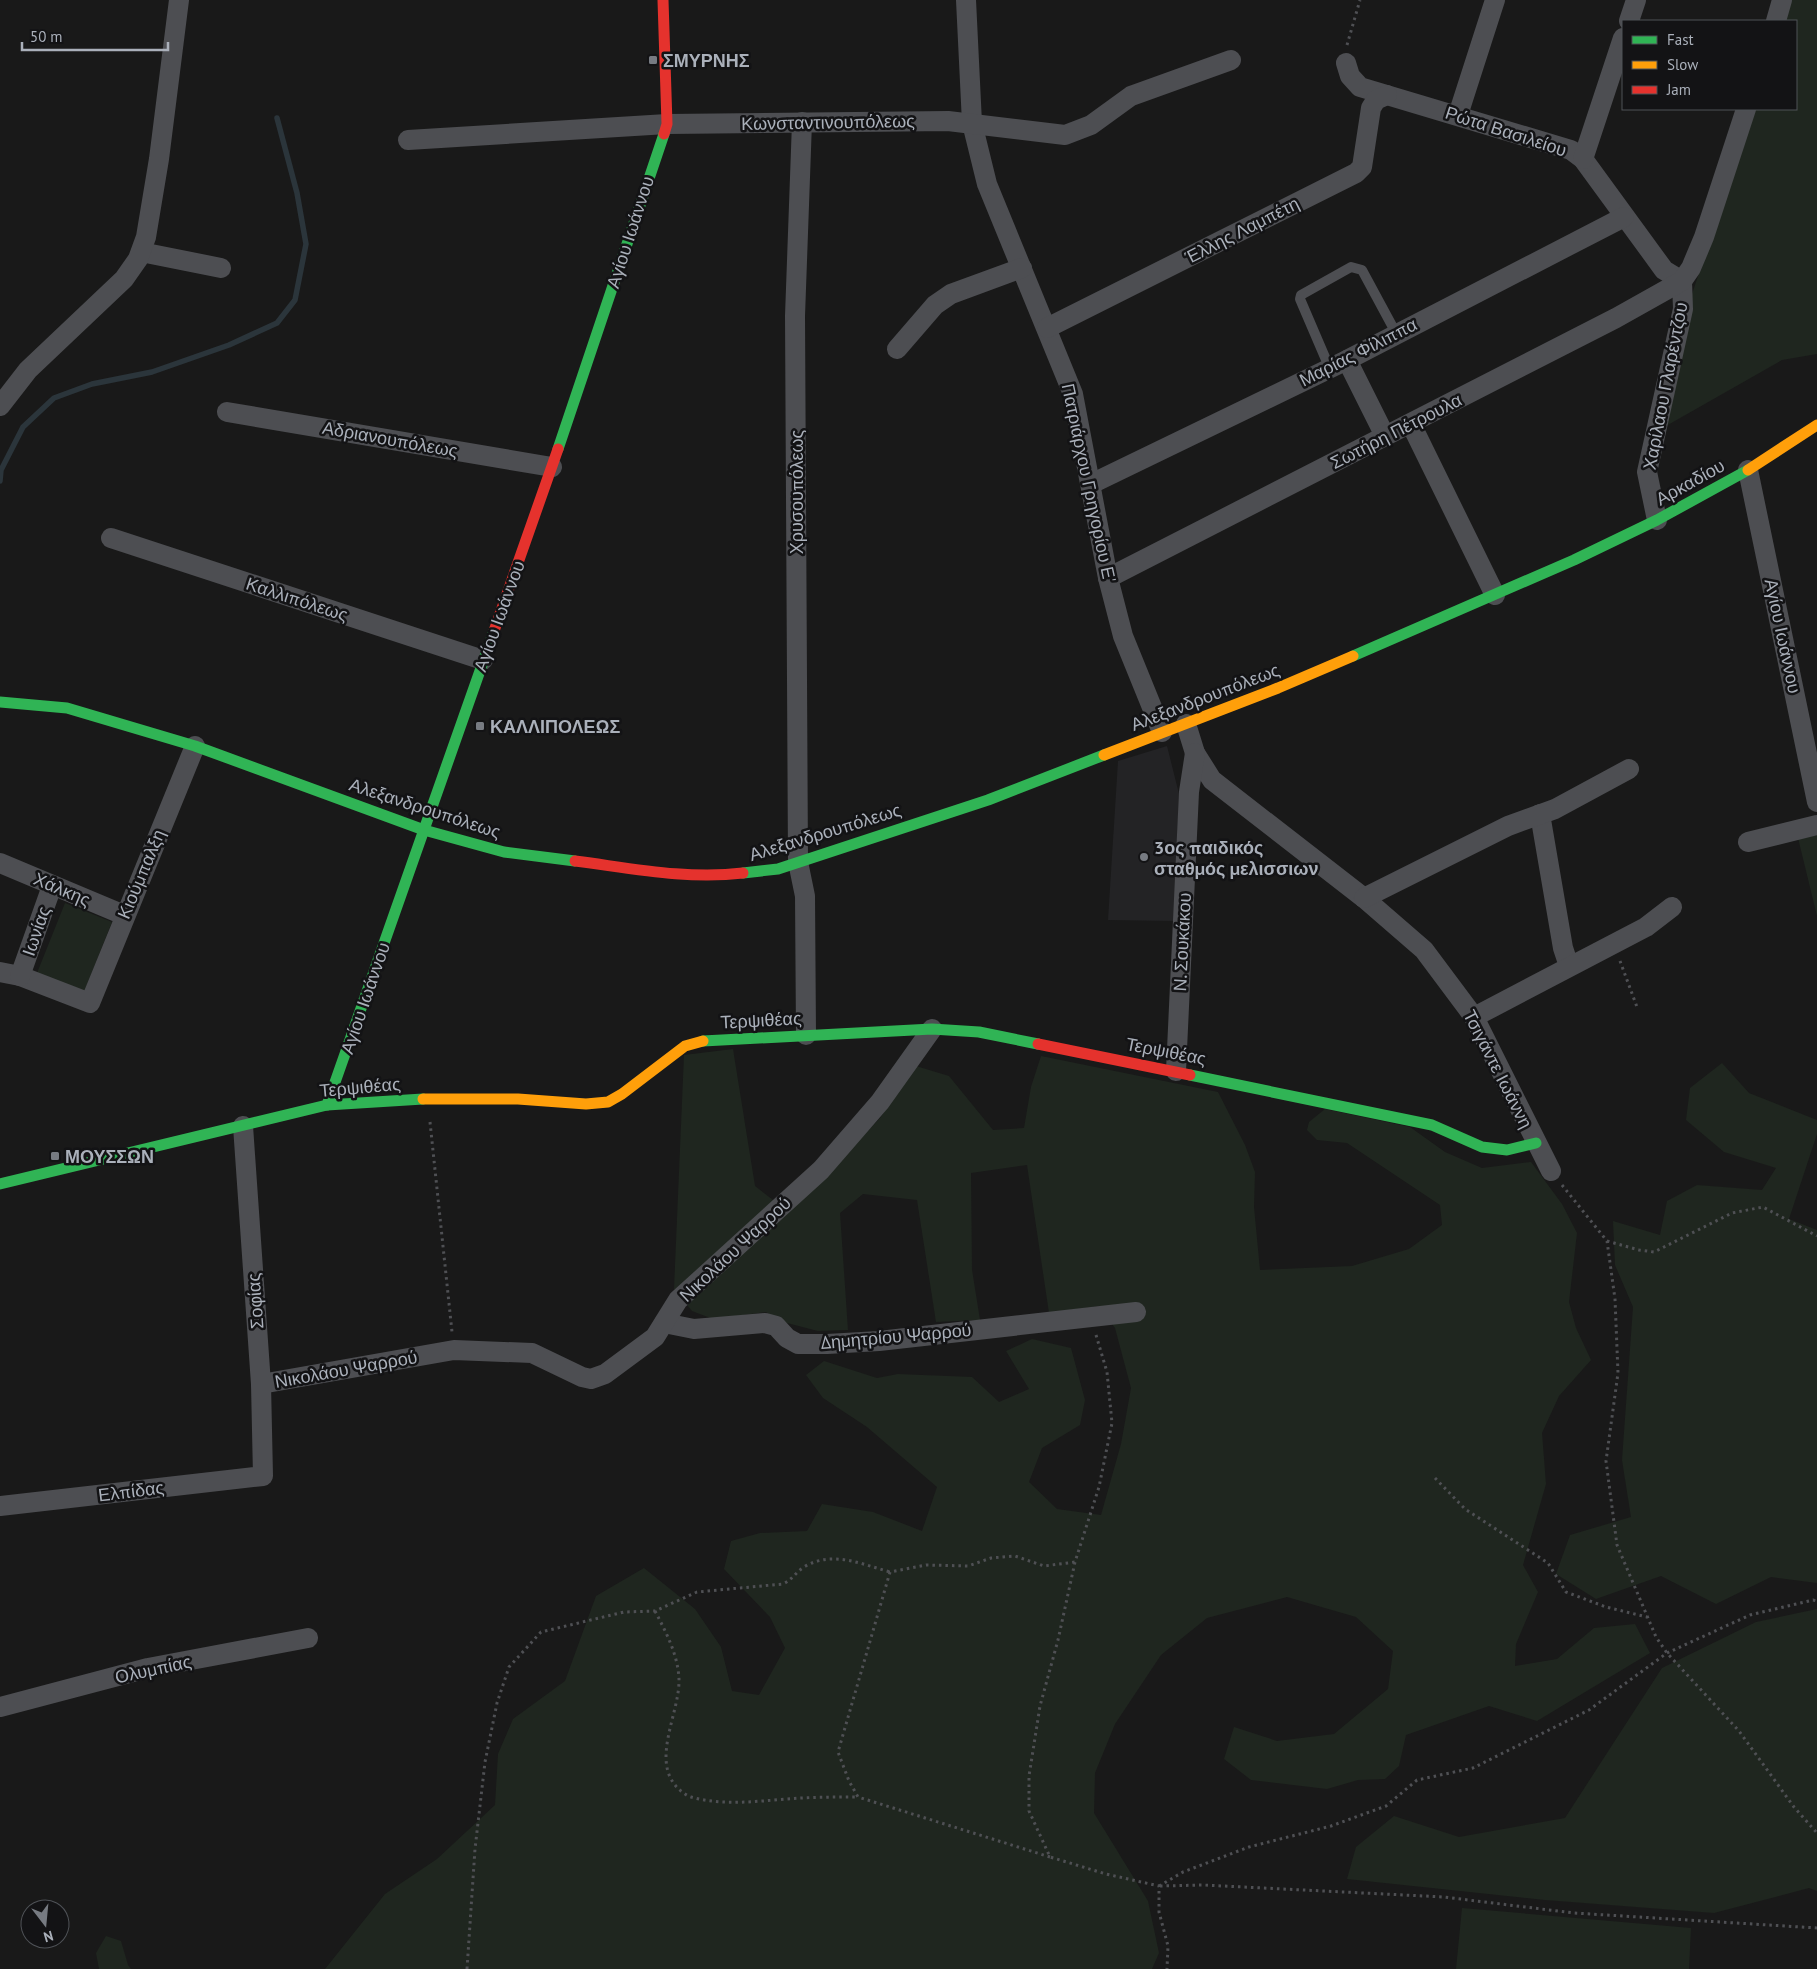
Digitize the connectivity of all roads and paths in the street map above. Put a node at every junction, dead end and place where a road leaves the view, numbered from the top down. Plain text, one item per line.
1 (179, 0) edge
2 (663, 0) edge
3 (966, 0) edge
4 (1360, 0) edge
5 (1495, 0) edge
6 (1636, 0) edge
7 (1782, 0) edge
8 (1629, 20) edge
9 (1776, 20) edge
10 (1622, 41) edge
11 (1231, 60) dead end
12 (1346, 62) joint
13 (1387, 95) junction
14 (1746, 110) edge
15 (1458, 115) junction
16 (802, 122) junction
17 (972, 123) junction
18 (667, 124) junction
19 (408, 140) dead end
20 (1583, 160) junction
21 (1624, 217) junction
22 (141, 252) junction
23 (221, 268) dead end
24 (1022, 268) junction
25 (1682, 281) junction
26 (1047, 328) junction
27 (1396, 333) junction
28 (897, 349) dead end
29 (1339, 364) junction
30 (0, 406) edge
31 (227, 412) dead end
32 (1411, 424) junction
33 (1817, 425) edge
34 (1385, 436) junction
35 (552, 467) junction
36 (1748, 470) junction
37 (1091, 484) junction
38 (1658, 520) junction
39 (111, 538) dead end
40 (1574, 560) joint
41 (1108, 578) junction
42 (1495, 595) junction
43 (483, 660) junction
44 (0, 702) edge
45 (1186, 724) junction
46 (1162, 732) junction
47 (195, 746) junction
48 (1195, 753) junction
49 (1629, 769) dead end
50 (1817, 802) edge
51 (1540, 814) junction
52 (1817, 825) edge
53 (424, 830) junction
54 (1748, 842) dead end
55 (798, 862) junction
56 (0, 863) edge
57 (52, 886) junction
58 (1364, 898) junction
59 (1672, 907) dead end
60 (124, 915) junction
61 (1614, 944) junction
62 (1569, 966) junction
63 (0, 972) edge
64 (20, 976) junction
65 (1637, 1007) dead end
66 (1474, 1017) junction
67 (932, 1030) junction
68 (806, 1036) junction
69 (1176, 1071) junction
70 (428, 1099) junction
71 (327, 1105) junction
72 (243, 1126) junction
73 (1536, 1143) junction
74 (1551, 1171) joint
75 (0, 1184) edge
76 (1817, 1236) edge
77 (1607, 1241) junction
78 (1136, 1312) dead end
79 (1090, 1316) junction
80 (664, 1323) junction
81 (454, 1350) junction
82 (261, 1384) junction
83 (263, 1476) joint
84 (1435, 1478) dead end
85 (0, 1506) edge
86 (1075, 1562) junction
87 (890, 1572) junction
88 (1817, 1601) edge
89 (656, 1611) junction
90 (1648, 1618) junction
91 (308, 1638) dead end
92 (1667, 1653) junction
93 (0, 1707) edge
94 (858, 1797) junction
95 (1817, 1833) edge
96 (1050, 1857) junction
97 (1159, 1886) junction
98 (1817, 1928) edge
99 (467, 1969) edge
100 (1167, 1969) edge

1 - 22 street
2 - 18 street
3 - 17 street, Πατριάρχου Γρηγορίου Ε'
4 - 12 path
5 - 15 street
6 - 8 street
7 - 9 street
10 - 20 street
11 - 17 street, Κωνσταντινουπόλεως
12 - 13 street, Ρώτα Βασιλείου
13 - 15 street, Ρώτα Βασιλείου
13 - 26 street, Έλλης Λαμπέτη
14 - 25 street
15 - 20 street, Ρώτα Βασιλείου
16 - 17 street, Κωνσταντινουπόλεως
16 - 18 street, Κωνσταντινουπόλεως
16 - 55 street, Χρυσουπόλεως
17 - 24 street, Πατριάρχου Γρηγορίου Ε'
18 - 19 street, Κωνσταντινουπόλεως
18 - 35 street, Αγίου Ιωάννου
20 - 21 street, Ρώτα Βασιλείου
21 - 25 street, Ρώτα Βασιλείου
21 - 27 street, Μαρίας Φίλιππα
22 - 23 street
22 - 30 street
24 - 26 street, Πατριάρχου Γρηγορίου Ε'
24 - 28 street
25 - 32 street, Σωτήρη Πέτρουλα
25 - 38 street, Χαρίλαου Γλαρέντζου
26 - 37 street, Πατριάρχου Γρηγορίου Ε'
27 - 29 street, Μαρίας Φίλιππα
27 - 29 lane
29 - 34 street
29 - 37 street, Μαρίας Φίλιππα
31 - 35 street, Αδριανουπόλεως
32 - 34 street, Σωτήρη Πέτρουλα
32 - 42 street
33 - 36 street, Αρκαδίου
34 - 41 street, Σωτήρη Πέτρουλα
35 - 43 street, Αγίου Ιωάννου
36 - 38 street, Αρκαδίου
36 - 50 street, Αγίου Ιωάννου
37 - 41 street, Πατριάρχου Γρηγορίου Ε'
38 - 40 street, Αρκαδίου
39 - 43 street, Καλλιπόλεως
40 - 42 street, Αλεξανδρουπόλεως
41 - 46 street, Πατριάρχου Γρηγορίου Ε'
42 - 45 street, Αλεξανδρουπόλεως
43 - 53 street, Αγίου Ιωάννου
44 - 47 street, Αλεξανδρουπόλεως
45 - 46 street, Αλεξανδρουπόλεως
45 - 48 street, Τσιγάντε Ιωάννη
46 - 55 street, Αλεξανδρουπόλεως
47 - 53 street, Αλεξανδρουπόλεως
47 - 60 street, Κιούμπαλξη
48 - 58 street, Τσιγάντε Ιωάννη
48 - 69 street, Ν. Σουκάκου
49 - 51 street
51 - 58 street
51 - 62 street
52 - 54 street
53 - 55 street, Αλεξανδρουπόλεως
53 - 71 street, Αγίου Ιωάννου
55 - 68 street, Χρυσουπόλεως
56 - 57 street, Χάλκης
57 - 60 street, Χάλκης
57 - 64 street, Ιωνίας
58 - 66 street, Τσιγάντε Ιωάννη
59 - 61 street
60 - 64 street, Κιούμπαλξη
61 - 62 street
61 - 65 path
62 - 66 street
63 - 64 street
66 - 73 street, Τσιγάντε Ιωάννη
67 - 68 street, Τερψιθέας
67 - 69 street, Τερψιθέας
67 - 80 street, Νικολάου Ψαρρού
68 - 70 street, Τερψιθέας
69 - 73 street, Τερψιθέας
70 - 71 street, Τερψιθέας
70 - 81 path
71 - 72 street, Τερψιθέας
72 - 75 street, Τερψιθέας
72 - 82 street, Σοφίας
73 - 74 street, Τσιγάντε Ιωάννη
74 - 77 path
76 - 77 path
77 - 90 path
78 - 79 street, Δημητρίου Ψαρρού
79 - 80 street, Δημητρίου Ψαρρού
79 - 86 path
80 - 81 street, Νικολάου Ψαρρού
81 - 82 street, Νικολάου Ψαρρού
82 - 83 street, Σοφίας
83 - 85 street, Ελπίδας
84 - 90 path
86 - 87 path
86 - 96 path
87 - 89 path
87 - 94 path
88 - 92 path
89 - 94 path
89 - 99 path
90 - 92 path
91 - 93 street, Ολυμπίας
92 - 95 path
92 - 97 path
94 - 96 path
96 - 97 path
97 - 98 path
97 - 100 path

